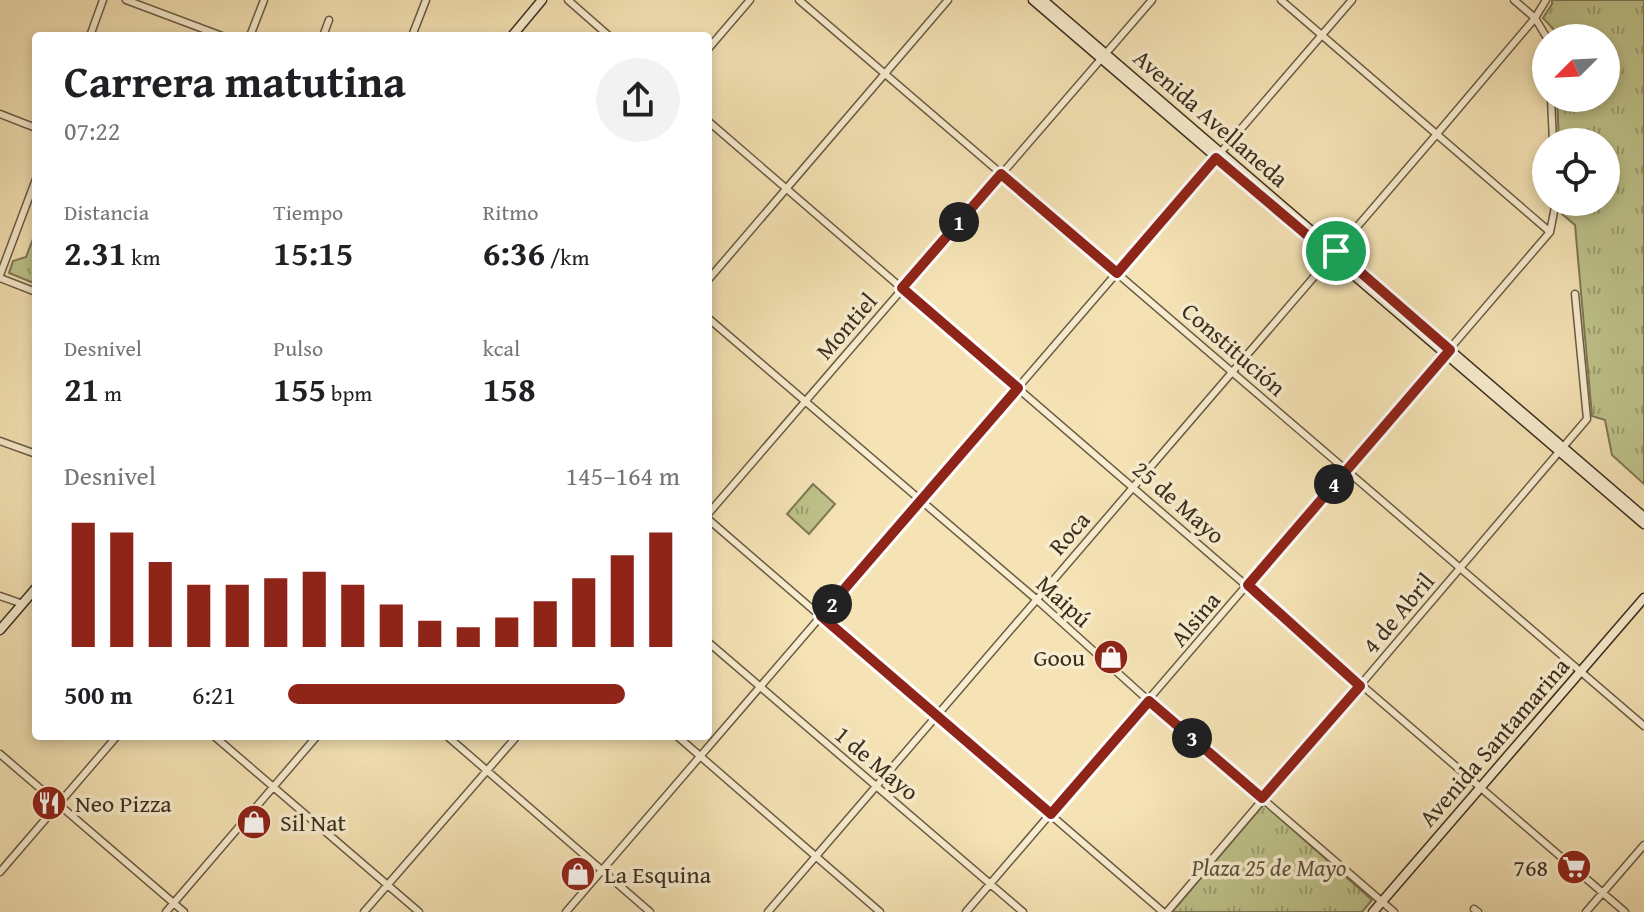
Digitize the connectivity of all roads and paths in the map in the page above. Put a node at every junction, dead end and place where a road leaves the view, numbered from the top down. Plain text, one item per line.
1 (103, 0) edge
2 (126, 0) edge
3 (264, 0) edge
4 (426, 0) edge
5 (542, 0) edge
6 (568, 0) edge
7 (750, 0) edge
8 (799, 0) edge
9 (948, 0) edge
10 (1033, 0) edge
11 (1043, 0) edge
12 (1152, 0) edge
13 (1281, 0) edge
14 (1352, 0) edge
15 (1514, 0) edge
16 (1546, 0) edge
17 (1535, 18) junction
18 (329, 20) dead end
19 (1539, 24) edge
20 (91, 32) edge
21 (211, 32) edge
22 (252, 32) edge
23 (324, 32) edge
24 (414, 32) edge
25 (515, 32) edge
26 (604, 32) edge
27 (1322, 36) junction
28 (712, 44) edge
29 (1103, 56) junction
30 (885, 74) junction
31 (0, 114) edge
32 (712, 124) edge
33 (32, 126) edge
34 (1436, 135) junction
35 (1218, 156) junction
36 (1001, 174) junction
37 (786, 188) junction
38 (32, 190) edge
39 (1553, 216) edge
40 (1550, 232) junction
41 (1334, 254) junction
42 (1117, 273) junction
43 (712, 275) edge
44 (0, 277) edge
45 (902, 288) junction
46 (32, 290) edge
47 (1575, 294) dead end
48 (712, 321) edge
49 (1448, 352) junction
50 (1232, 372) junction
51 (1018, 388) junction
52 (805, 401) junction
53 (0, 441) edge
54 (1561, 449) junction
55 (32, 453) edge
56 (1347, 470) junction
57 (1133, 487) junction
58 (921, 501) junction
59 (712, 511) edge
60 (1644, 517) edge
61 (712, 520) edge
62 (1644, 524) edge
63 (1460, 567) junction
64 (1248, 585) junction
65 (32, 593) edge
66 (0, 596) edge
67 (1644, 598) edge
68 (1036, 599) junction
69 (23, 604) junction
70 (821, 616) junction
71 (0, 630) edge
72 (712, 645) edge
73 (1581, 671) junction
74 (1360, 686) junction
75 (760, 687) junction
76 (1149, 701) junction
77 (936, 715) junction
78 (1644, 726) edge
79 (114, 740) edge
80 (219, 740) edge
81 (314, 740) edge
82 (452, 740) edge
83 (513, 740) edge
84 (682, 740) edge
85 (0, 754) edge
86 (701, 756) junction
87 (487, 770) junction
88 (876, 785) junction
89 (273, 787) junction
90 (1480, 788) junction
91 (1262, 798) junction
92 (58, 804) junction
93 (1051, 814) junction
94 (1644, 845) edge
95 (815, 856) junction
96 (602, 871) junction
97 (0, 872) edge
98 (991, 884) junction
99 (388, 885) junction
100 (1603, 893) junction
101 (1382, 902) junction
102 (174, 903) junction
103 (166, 912) edge
104 (184, 912) edge
105 (364, 912) edge
106 (419, 912) edge
107 (566, 912) edge
108 (650, 912) edge
109 (768, 912) edge
110 (880, 912) edge
111 (966, 912) edge
112 (1023, 912) edge
113 (1165, 912) edge
114 (1373, 912) edge
115 (1394, 912) edge
116 (1586, 912) edge
117 (1625, 912) edge

1 - 20 street
2 - 21 street
3 - 22 street
4 - 24 street
5 - 25 main road
6 - 26 street
7 - 28 street
8 - 30 street, Constitución
9 - 30 street
10 - 29 main road, Avenida Avellaneda
11 - 29 main road, Avenida Avellaneda
12 - 29 street, Montiel
13 - 27 street
14 - 27 street
15 - 17 street
16 - 17 street, Roca
17 - 19 street
17 - 34 street, Roca
18 - 23 street
27 - 34 street
27 - 35 street
29 - 35 main road, Avenida Avellaneda
29 - 36 street, Montiel
30 - 36 street, Constitución
30 - 37 street
31 - 33 street
32 - 37 street, 25 de Mayo
34 - 40 street
34 - 41 street, Roca
35 - 41 main road, Avenida Avellaneda
35 - 42 street
36 - 42 street, Constitución
36 - 45 street, Montiel
37 - 43 street
37 - 45 street, 25 de Mayo
38 - 44 street
39 - 40 street
40 - 49 street, Alsina
41 - 49 main road, Avenida Avellaneda
41 - 50 street, Roca
42 - 50 street, Constitución
42 - 51 street
44 - 46 street
45 - 51 street, 25 de Mayo
45 - 52 street, Montiel
47 - 54 street, 4 de Abril
48 - 52 street, Maipú
49 - 54 main road, Avenida Avellaneda
49 - 56 street, Alsina
50 - 56 street, Constitución
50 - 57 street, Roca
51 - 57 street, 25 de Mayo
51 - 58 street
52 - 58 street, Maipú
52 - 59 street, Montiel
53 - 55 street
54 - 60 main road, Avenida Avellaneda
54 - 62 main road, Avenida Avellaneda
54 - 63 street, 4 de Abril
56 - 63 street, Constitución
56 - 64 street, Alsina
57 - 64 street, 25 de Mayo
57 - 68 street, Roca
58 - 68 street, Maipú
58 - 70 street
61 - 70 street
63 - 73 street, Constitución
63 - 74 street, 4 de Abril
64 - 74 street, 25 de Mayo
64 - 76 street, Alsina
65 - 69 main road
66 - 69 street
67 - 73 main road, Avenida Santamarina
68 - 76 street, Maipú
68 - 77 street, Roca
69 - 71 main road
70 - 75 street
70 - 77 street
72 - 75 street, 1 de Mayo
73 - 78 street, Constitución
73 - 90 main road, Avenida Santamarina
74 - 90 street, 25 de Mayo
74 - 91 street, 4 de Abril
75 - 86 street
75 - 88 street, 1 de Mayo
76 - 91 street, Maipú
76 - 93 street, Alsina
77 - 88 street, Roca
77 - 93 street
79 - 92 street
80 - 89 street
81 - 89 street
82 - 87 street
83 - 87 street
84 - 86 street
85 - 92 street
86 - 95 street
86 - 96 street
87 - 96 street
87 - 99 street
88 - 95 street, Roca
88 - 98 street, 1 de Mayo
89 - 99 street
89 - 102 street
90 - 100 street, 25 de Mayo
90 - 101 main road, Avenida Santamarina
91 - 101 street, Maipú
91 - 113 street, 4 de Abril
92 - 97 street
92 - 102 street
93 - 98 street, Alsina
93 - 113 street
94 - 100 street
95 - 109 street, Roca
95 - 110 street
96 - 107 street
96 - 108 street
98 - 111 street, Alsina
98 - 112 street, 1 de Mayo
99 - 105 street
99 - 106 street
100 - 116 street
100 - 117 street, 25 de Mayo
101 - 114 main road, Avenida Santamarina
101 - 115 street, Maipú
102 - 103 street
102 - 104 street

